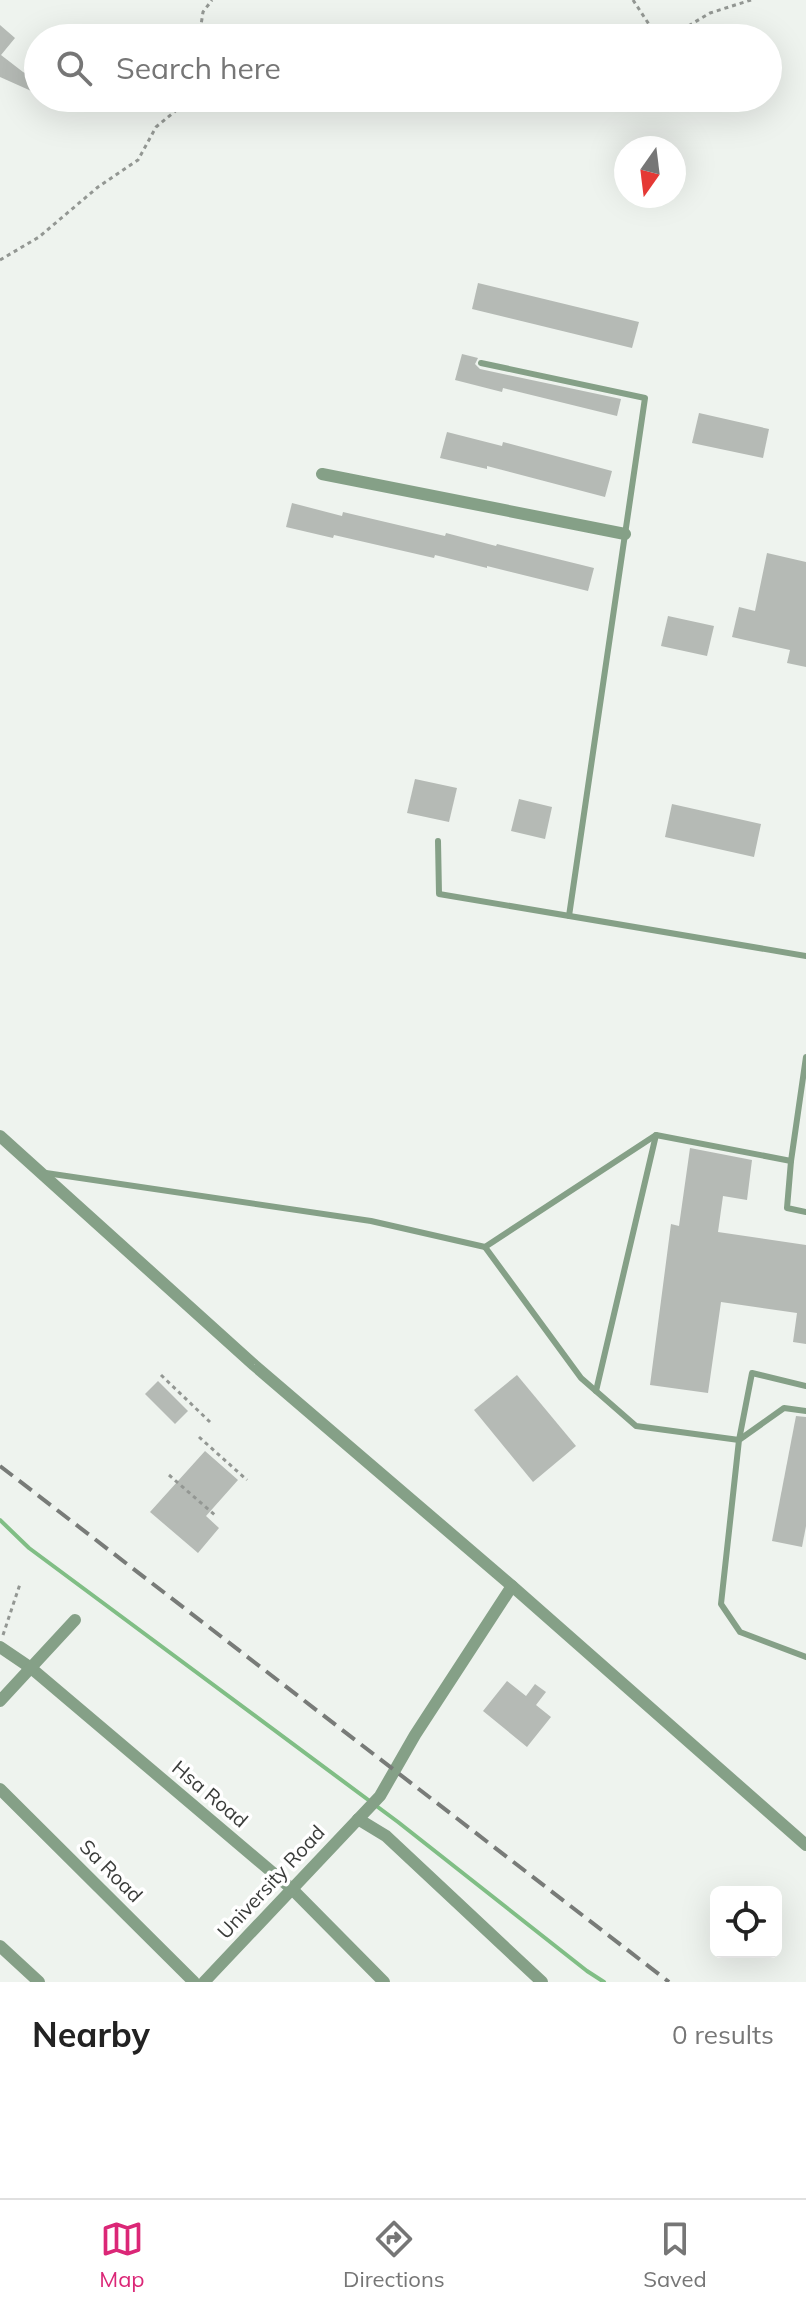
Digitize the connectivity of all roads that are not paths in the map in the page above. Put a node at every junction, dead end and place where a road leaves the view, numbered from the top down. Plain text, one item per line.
1 (481, 363) dead end
2 (322, 474) dead end
3 (625, 534) junction
4 (438, 841) dead end
5 (569, 916) junction
6 (806, 956) edge
7 (806, 1057) edge
8 (656, 1135) junction
9 (0, 1136) edge
10 (791, 1161) junction
11 (42, 1173) junction
12 (806, 1212) edge
13 (485, 1247) junction
14 (806, 1386) edge
15 (596, 1391) junction
16 (806, 1411) edge
17 (739, 1440) junction
18 (512, 1586) junction
19 (75, 1620) dead end
20 (0, 1644) edge
21 (806, 1657) edge
22 (31, 1668) junction
23 (0, 1701) edge
24 (0, 1789) edge
25 (362, 1814) junction
26 (806, 1845) edge
27 (292, 1889) junction
28 (0, 1946) edge
29 (39, 1982) edge
30 (194, 1982) edge
31 (204, 1982) edge
32 (384, 1982) edge
33 (542, 1982) edge

1 - 3 lane
2 - 3 street
3 - 5 lane
4 - 5 lane
5 - 6 lane
7 - 10 lane
8 - 10 lane
8 - 13 lane
8 - 15 lane
9 - 11 street
10 - 12 lane
11 - 13 lane
11 - 18 street
13 - 15 lane
14 - 17 lane
15 - 17 lane
16 - 17 lane
17 - 21 lane
18 - 25 street, University Road
18 - 26 street
19 - 22 street
20 - 22 street, Hsa Road
22 - 23 street
22 - 27 street, Hsa Road
24 - 30 street, Sa Road
25 - 27 street, University Road
25 - 33 street
27 - 31 street, University Road
27 - 32 street, Hsa Road
28 - 29 street

